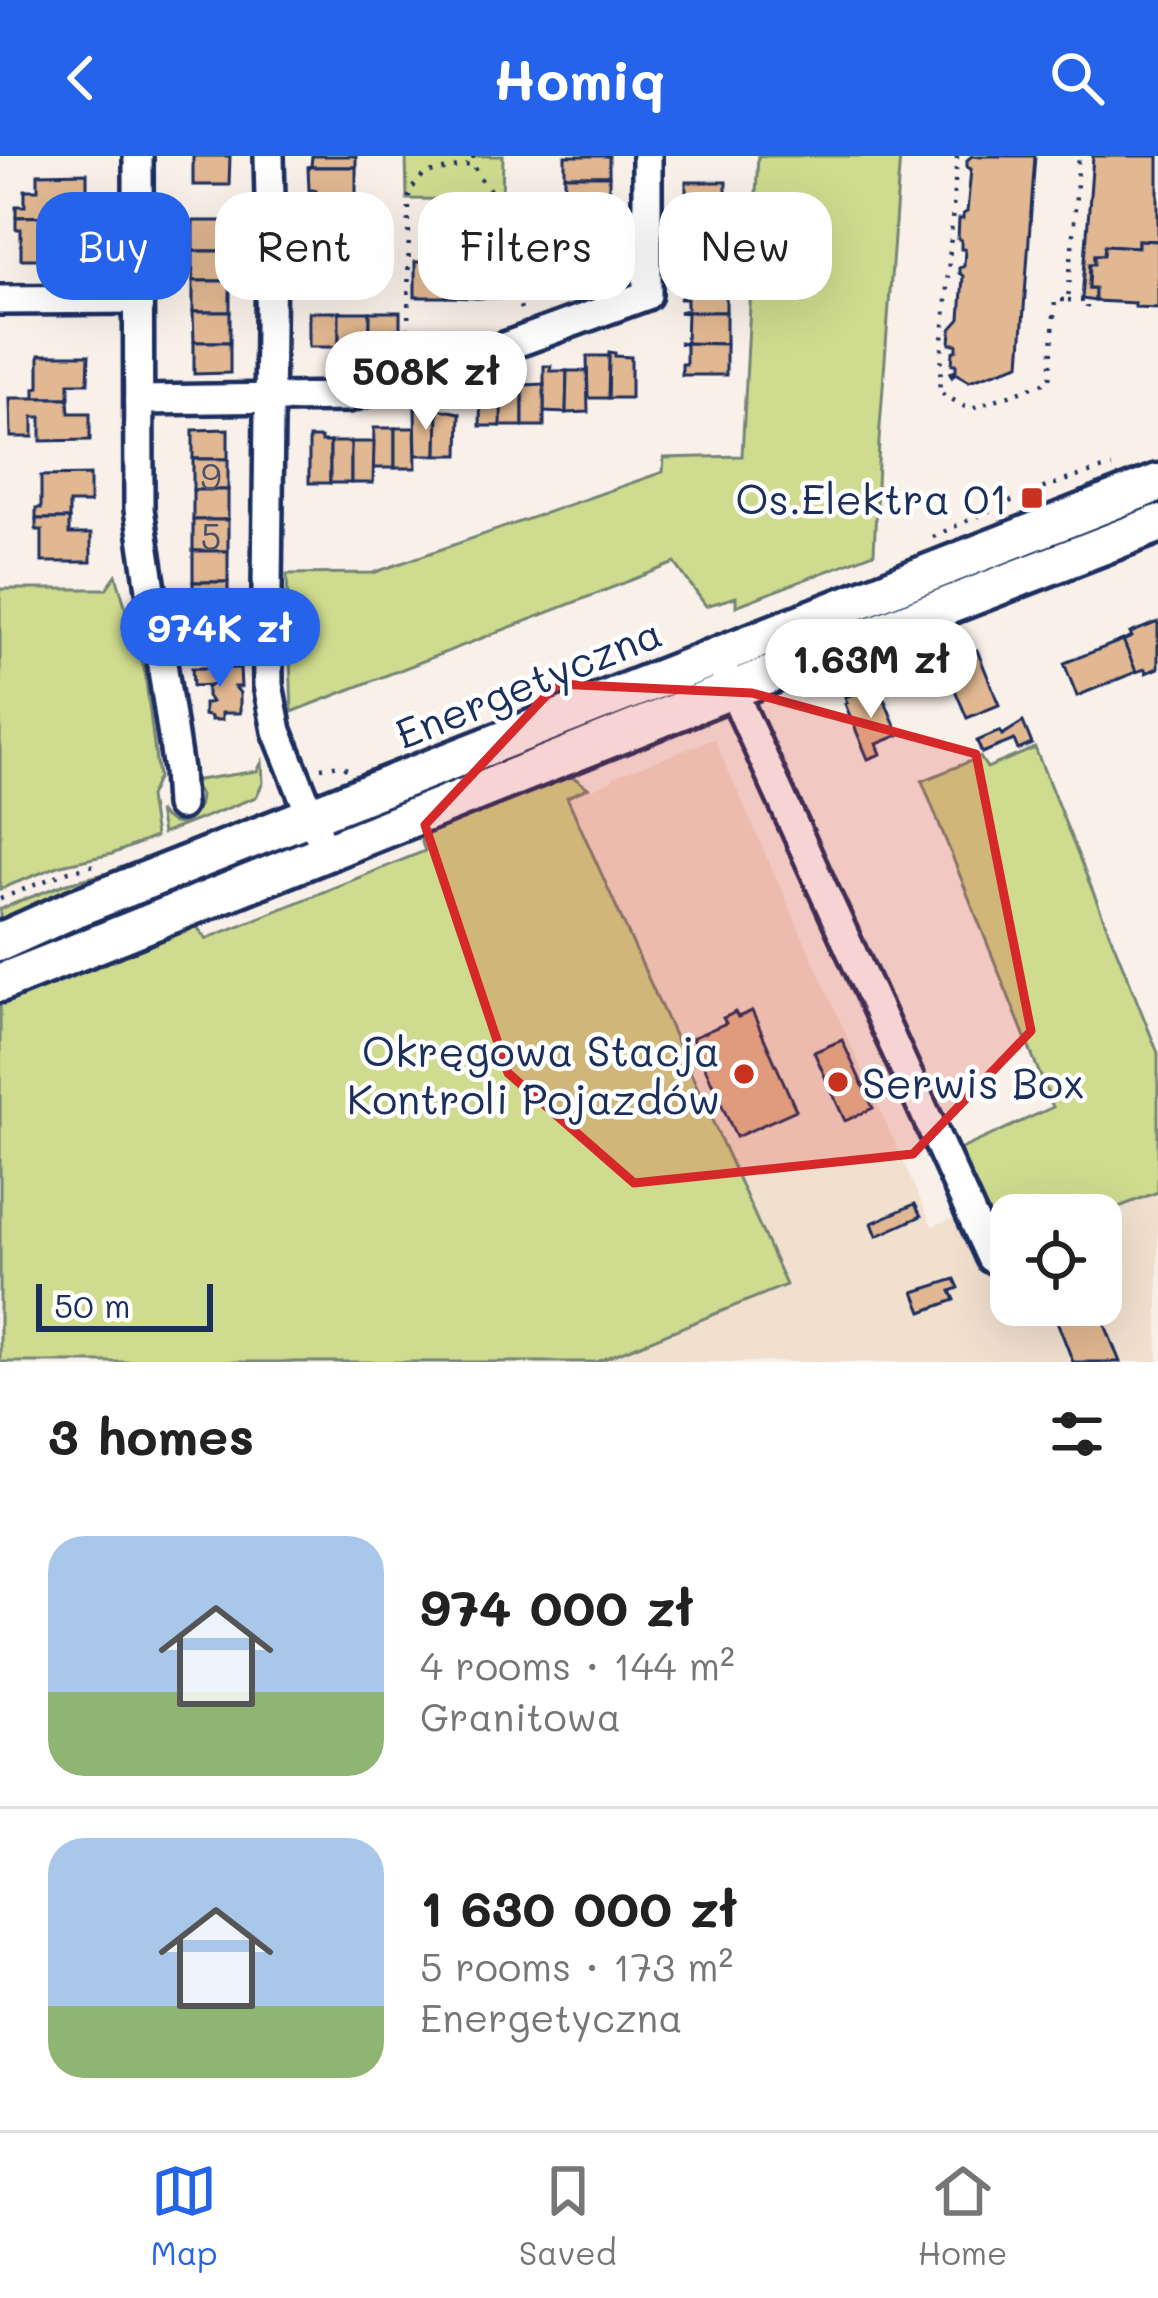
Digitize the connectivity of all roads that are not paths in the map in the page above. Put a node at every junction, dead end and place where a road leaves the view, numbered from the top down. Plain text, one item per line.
1 (138, 156) edge
2 (269, 156) edge
3 (647, 156) edge
4 (138, 192) edge
5 (0, 300) edge
6 (36, 300) edge
7 (139, 300) edge
8 (269, 398) junction
9 (139, 400) junction
10 (1158, 483) edge
11 (1158, 524) edge
12 (717, 655) junction
13 (731, 690) junction
14 (180, 805) dead end
15 (311, 816) junction
16 (326, 853) junction
17 (0, 942) edge
18 (0, 983) edge
19 (990, 1256) edge

1 - 4 street
2 - 8 street
3 - 8 street
5 - 6 street
7 - 9 street
8 - 9 street
8 - 15 street
9 - 14 street
10 - 12 street, Energetyczna
11 - 13 street, Energetyczna
12 - 13 street
12 - 15 street, Energetyczna
13 - 16 street, Energetyczna
13 - 19 street
15 - 16 street
15 - 17 street, Energetyczna
16 - 18 street, Energetyczna

